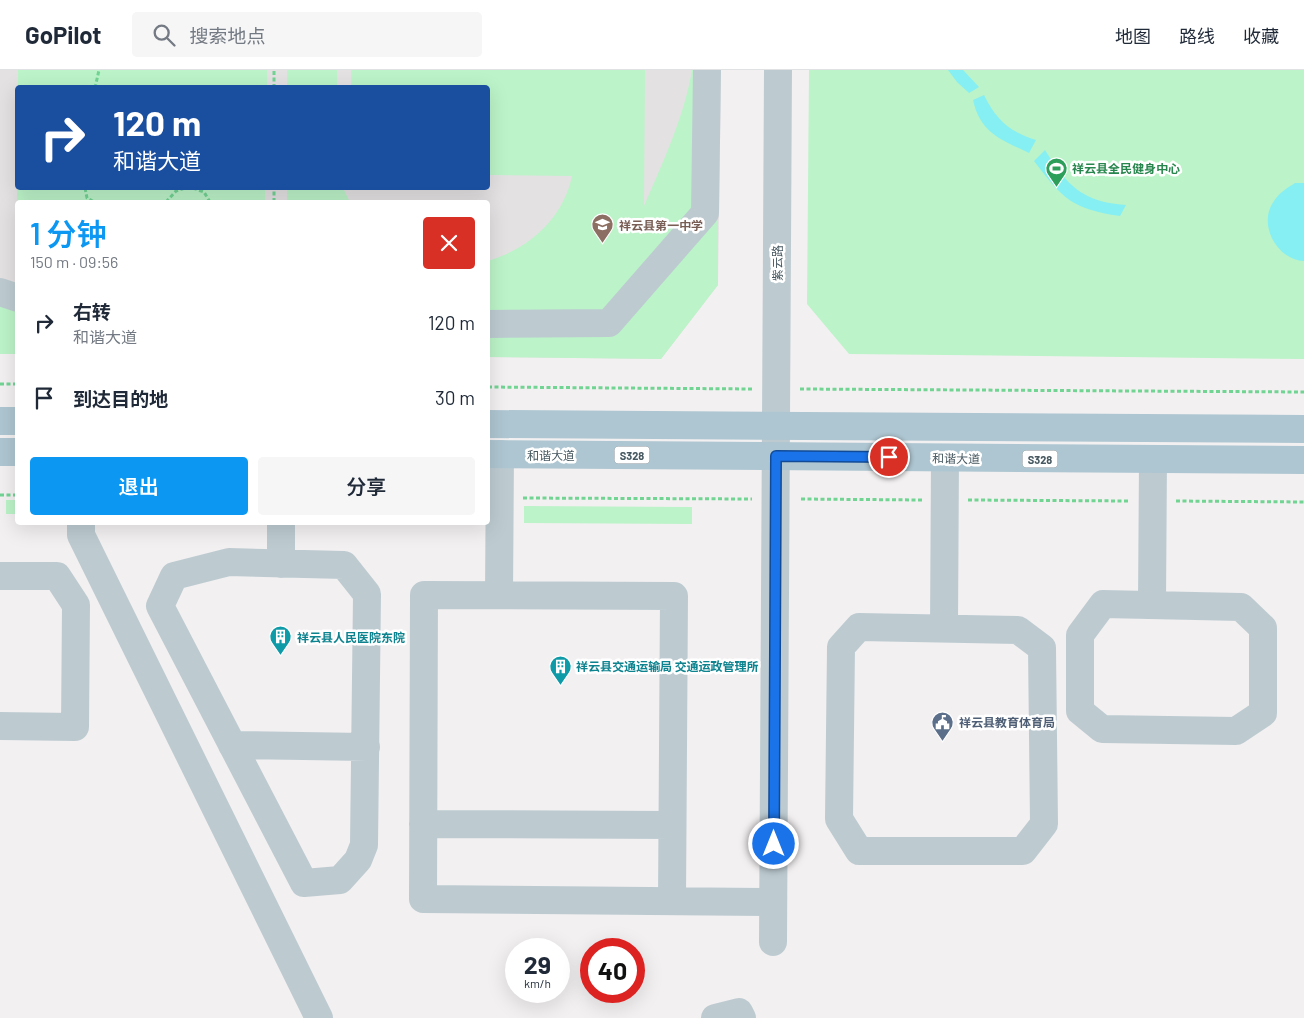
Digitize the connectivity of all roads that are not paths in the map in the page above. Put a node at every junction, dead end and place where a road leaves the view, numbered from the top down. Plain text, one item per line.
1 (707, 70) edge
2 (778, 70) edge
3 (0, 292) edge
4 (15, 297) edge
5 (490, 324) edge
6 (0, 421) edge
7 (15, 421) edge
8 (490, 424) edge
9 (776, 426) junction
10 (1304, 429) edge
11 (0, 452) edge
12 (15, 452) edge
13 (494, 454) edge
14 (776, 456) junction
15 (945, 458) junction
16 (1153, 460) junction
17 (1304, 460) edge
18 (81, 525) edge
19 (281, 525) edge
20 (281, 564) junction
21 (0, 576) edge
22 (499, 595) junction
23 (1152, 604) junction
24 (944, 627) junction
25 (0, 726) edge
26 (232, 745) junction
27 (366, 747) junction
28 (423, 824) junction
29 (672, 825) junction
30 (672, 900) junction
31 (773, 902) junction
32 (773, 942) dead end
33 (319, 1018) edge
34 (715, 1018) edge
35 (742, 1018) edge

1 - 5 street
2 - 9 street, 紫云路
3 - 4 street
6 - 7 main road
8 - 9 main road
9 - 10 main road
9 - 14 street, 紫云路
11 - 12 main road
13 - 14 main road, 和谐大道 / S328
13 - 22 street
14 - 15 main road, 和谐大道 / S328
14 - 31 street, 紫云路
15 - 16 main road, 和谐大道 / S328
15 - 24 street
16 - 17 main road, 和谐大道 / S328
16 - 23 street
18 - 33 street
19 - 20 street
20 - 26 street
20 - 27 street
21 - 25 street
22 - 28 street
22 - 29 street
23 - 23 street
24 - 24 street
26 - 27 street
26 - 27 street
28 - 29 street
28 - 30 street
29 - 30 street
30 - 31 street
31 - 32 street, 紫云路
34 - 35 street

